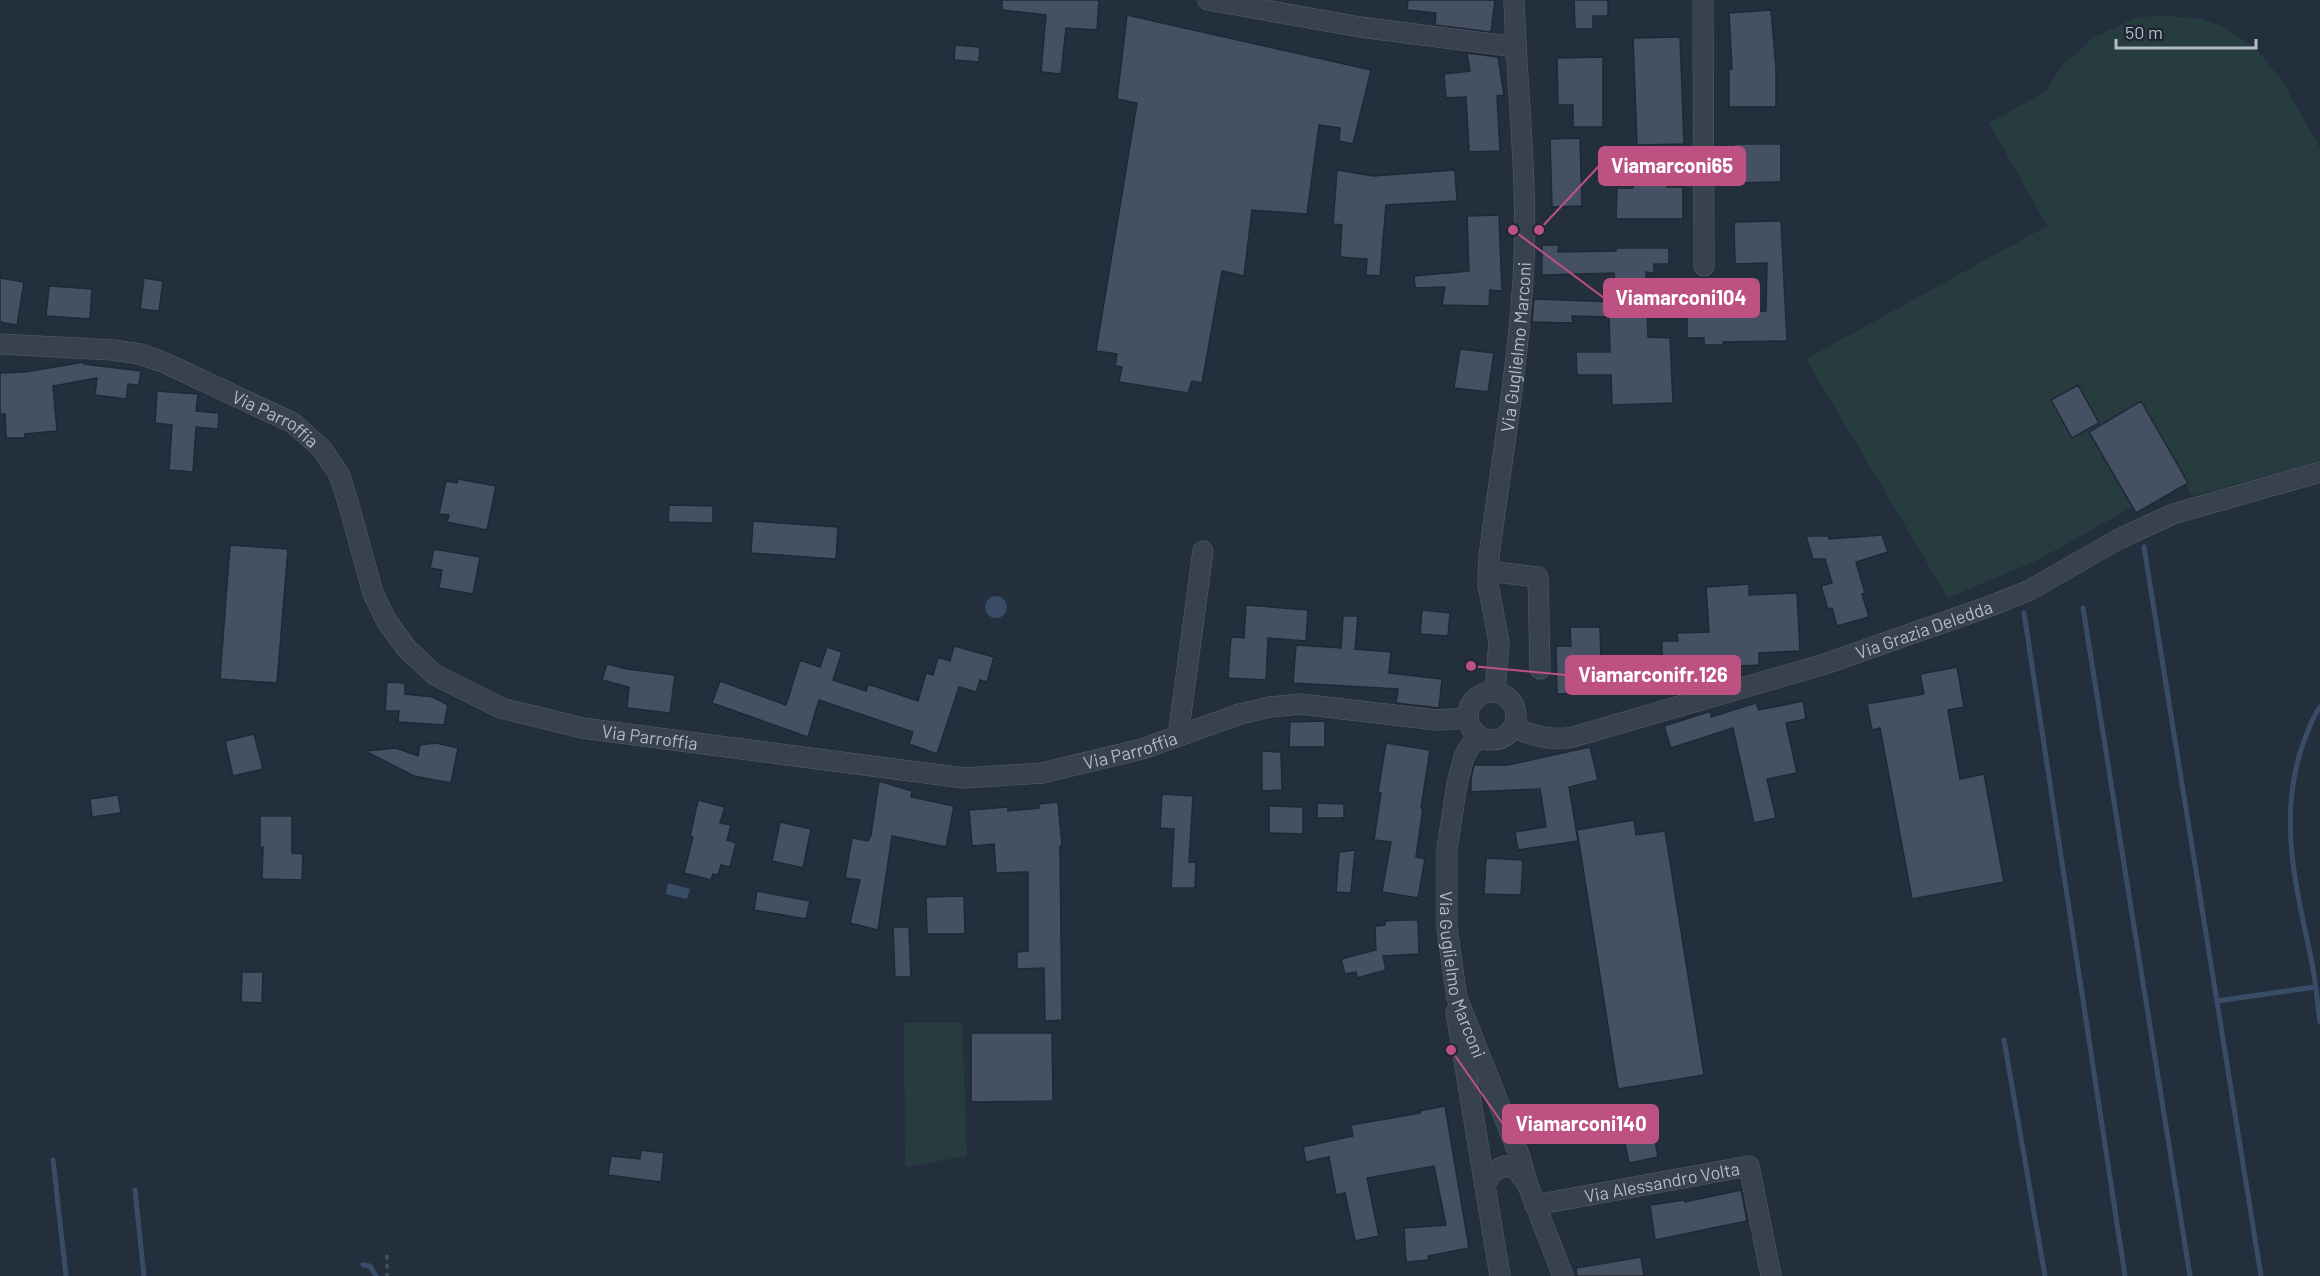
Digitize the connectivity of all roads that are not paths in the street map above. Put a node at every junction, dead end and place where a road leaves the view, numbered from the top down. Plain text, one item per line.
1 (1208, 0) edge
2 (1514, 0) edge
3 (1703, 0) edge
4 (1516, 47) junction
5 (1704, 266) dead end
6 (0, 344) edge
7 (2320, 472) edge
8 (1203, 551) dead end
9 (1488, 572) junction
10 (1540, 669) dead end
11 (1494, 692) junction
12 (1468, 718) junction
13 (1513, 727) junction
14 (1178, 736) junction
15 (1481, 737) junction
16 (1457, 998) junction
17 (1527, 1183) junction
18 (1486, 1184) junction
19 (1535, 1205) junction
20 (1555, 1257) junction
21 (1503, 1274) edge
22 (1544, 1276) edge
23 (1563, 1276) edge
24 (1771, 1276) edge

1 - 4 street
2 - 4 street, Via Guglielmo Marconi
3 - 5 street
4 - 9 street, Via Guglielmo Marconi
6 - 14 street, Via Parroffia
7 - 13 street, Via Grazia Deledda
8 - 14 street
9 - 10 street
9 - 11 street, Via Guglielmo Marconi
11 - 12 street
11 - 13 street
12 - 14 street, Via Parroffia
12 - 15 street
13 - 15 street
15 - 16 street, Via Guglielmo Marconi
16 - 17 street, Via Guglielmo Marconi
16 - 18 street
17 - 18 street
17 - 19 street, Via Guglielmo Marconi
18 - 21 street
19 - 20 street, Via Guglielmo Marconi
19 - 24 street, Via Alessandro Volta
20 - 22 street
20 - 23 street, Via Guglielmo Marconi

